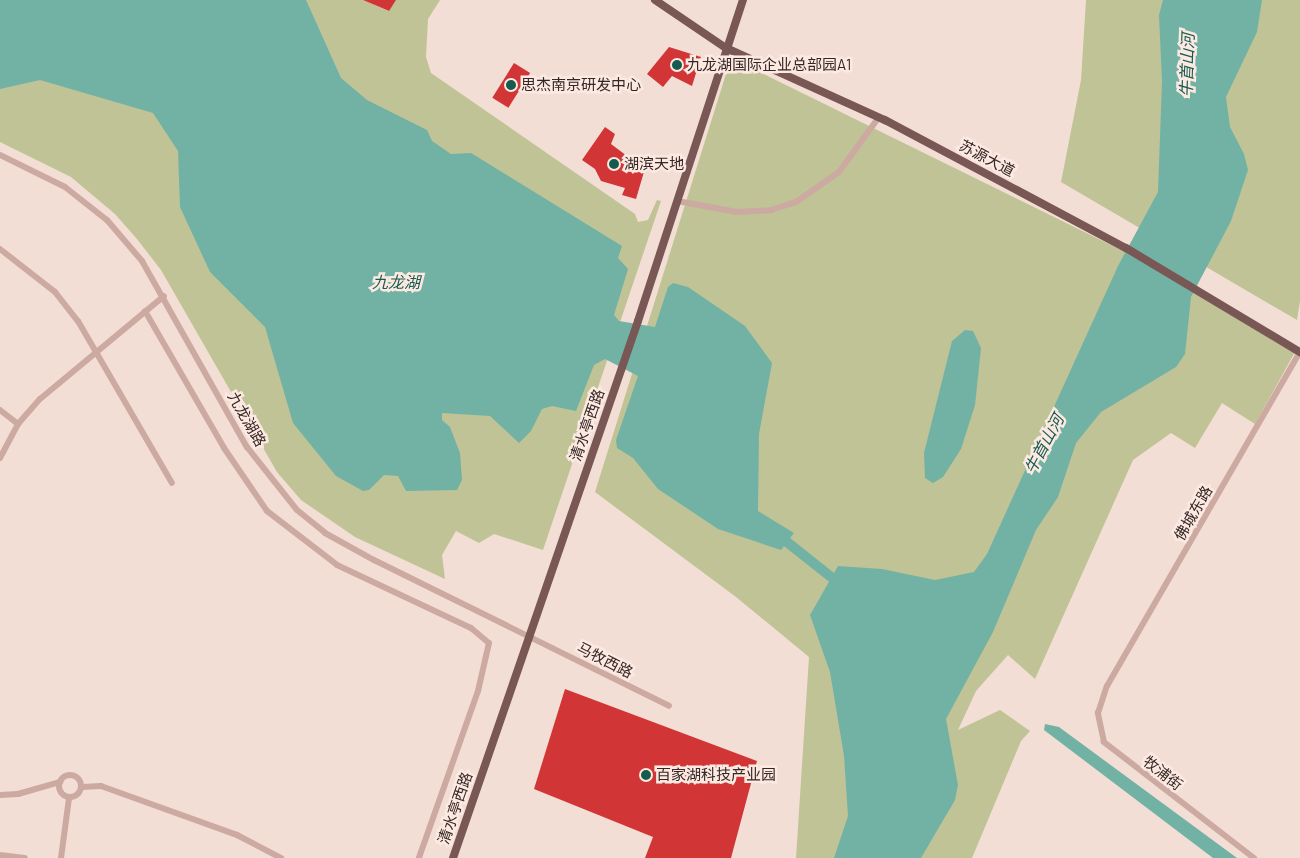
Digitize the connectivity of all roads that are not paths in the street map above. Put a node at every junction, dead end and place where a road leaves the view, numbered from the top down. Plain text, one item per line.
1 (655, 0) edge
2 (743, 0) edge
3 (726, 48) junction
4 (879, 117) junction
5 (0, 156) edge
6 (677, 201) junction
7 (0, 249) edge
8 (164, 296) junction
9 (146, 311) junction
10 (1300, 352) edge
11 (95, 354) junction
12 (0, 410) edge
13 (18, 424) junction
14 (0, 458) edge
15 (172, 484) dead end
16 (530, 636) junction
17 (1107, 686) joint
18 (669, 706) dead end
19 (60, 782) junction
20 (82, 787) junction
21 (0, 794) edge
22 (70, 798) junction
23 (0, 855) edge
24 (25, 858) edge
25 (61, 858) edge
26 (281, 858) edge
27 (419, 858) edge
28 (453, 858) edge
29 (1254, 858) edge

1 - 3 main road, 苏源大道
2 - 3 main road, 清水亭西路
3 - 4 main road, 苏源大道
3 - 6 main road, 清水亭西路
4 - 6 street
4 - 10 main road, 苏源大道
5 - 8 street, 九龙湖路
6 - 16 main road, 清水亭西路
7 - 11 street
8 - 9 street
8 - 16 street, 九龙湖路
9 - 11 street
9 - 27 street
10 - 17 street, 佛城东路
11 - 13 street
11 - 15 street
12 - 13 street
13 - 14 street
16 - 18 street, 马牧西路
16 - 28 main road, 清水亭西路
17 - 29 street, 牧浦街
19 - 20 street
19 - 21 street
19 - 22 street
20 - 22 street
20 - 26 street
22 - 25 street
23 - 24 street

